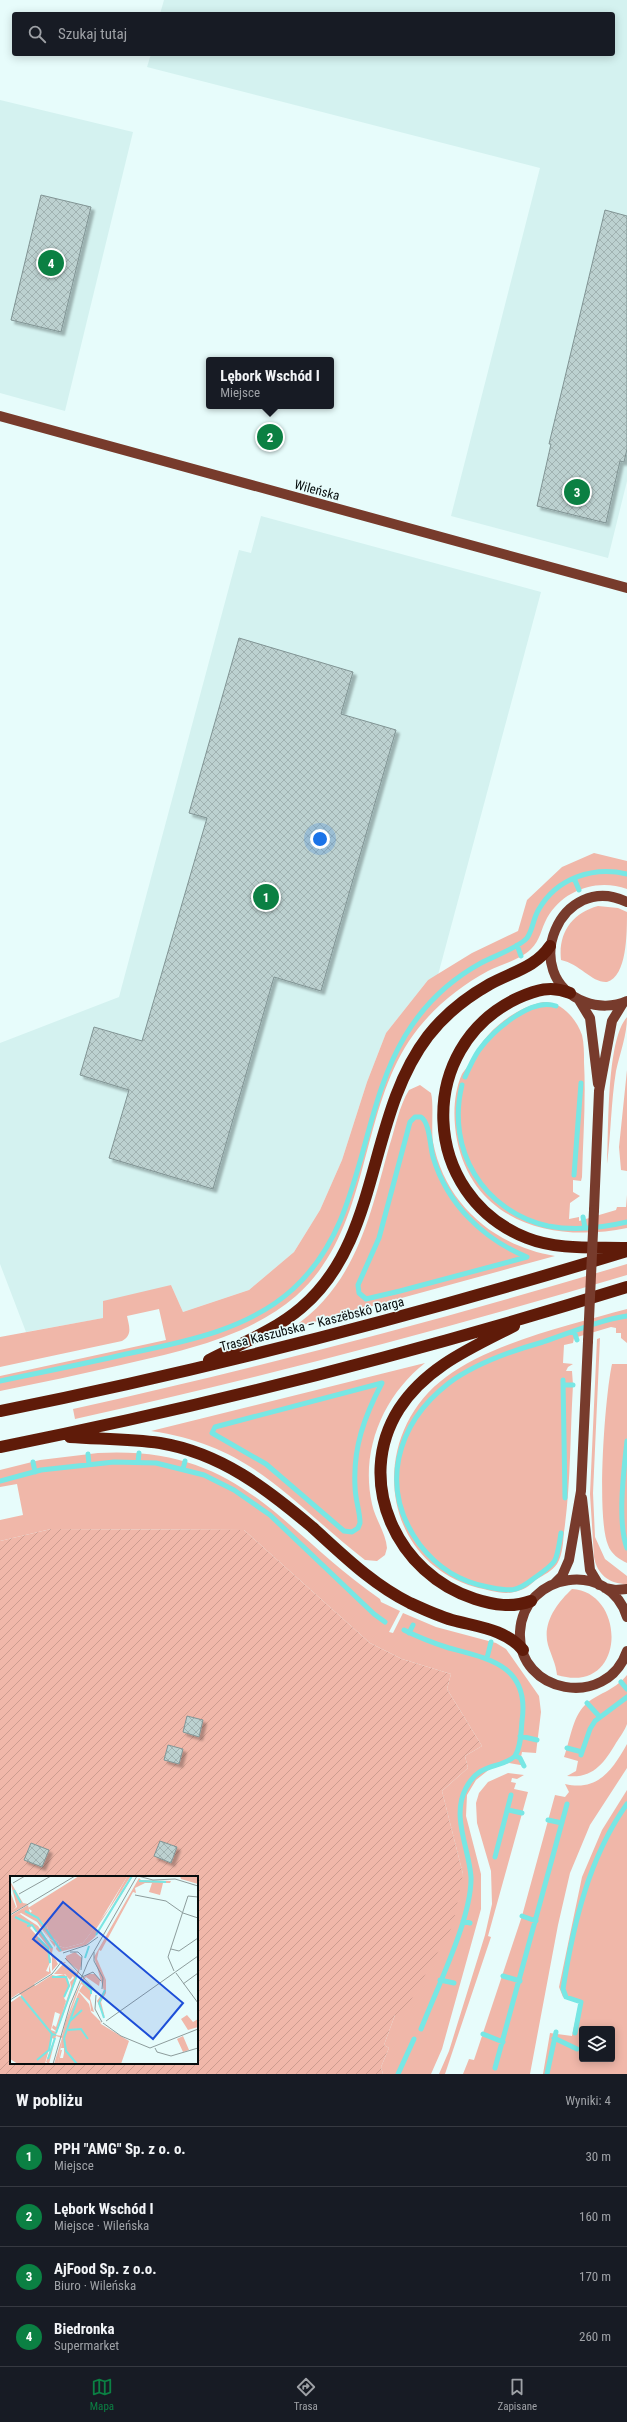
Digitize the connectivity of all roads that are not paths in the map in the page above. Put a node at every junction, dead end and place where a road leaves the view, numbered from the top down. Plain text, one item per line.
1 (0, 416) edge
2 (627, 588) edge
3 (627, 902) edge
4 (550, 946) junction
5 (575, 996) junction
6 (625, 1002) edge
7 (598, 1091) junction
8 (627, 1250) edge
9 (627, 1287) edge
10 (536, 1314) junction
11 (190, 1369) junction
12 (0, 1411) edge
13 (56, 1436) junction
14 (0, 1447) edge
15 (581, 1491) junction
16 (554, 1584) junction
17 (601, 1586) junction
18 (627, 1589) edge
19 (531, 1601) junction
20 (627, 1617) edge
21 (523, 1650) junction
22 (627, 1651) edge

1 - 2 main road, Wileńska
3 - 4 main road
4 - 5 main road
4 - 11 highway
5 - 6 main road
5 - 7 main road
5 - 8 highway
6 - 7 main road
7 - 15 main road, bridge
8 - 11 highway, Trasa Kaszubska – Kaszëbskô Darga
9 - 10 highway
10 - 13 highway
10 - 19 highway
11 - 12 highway, Trasa Kaszubska – Kaszëbskô Darga
13 - 14 highway
13 - 21 highway
15 - 16 main road
15 - 17 main road
16 - 17 main road
16 - 19 main road
17 - 18 main road
17 - 20 main road
19 - 21 main road
21 - 22 main road

